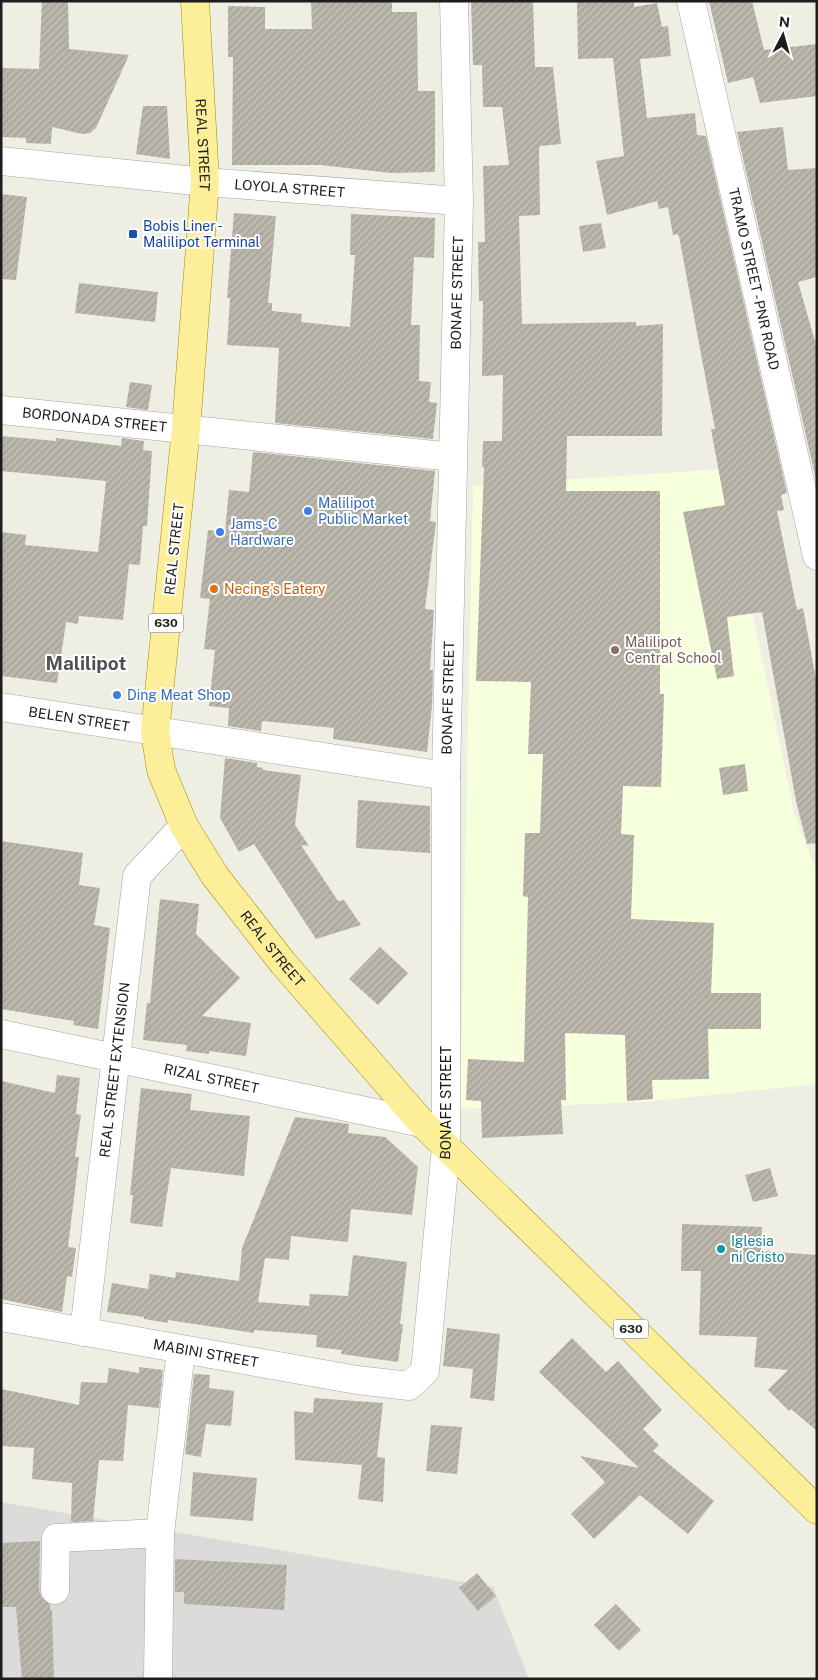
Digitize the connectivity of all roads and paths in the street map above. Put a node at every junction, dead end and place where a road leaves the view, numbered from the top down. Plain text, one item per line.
1 (195, 1) edge
2 (454, 1) edge
3 (691, 1) edge
4 (1, 161) edge
5 (205, 182) junction
6 (459, 201) junction
7 (1, 410) edge
8 (186, 429) junction
9 (453, 457) junction
10 (817, 556) edge
11 (1, 707) edge
12 (155, 732) junction
13 (446, 776) junction
14 (184, 826) junction
15 (1, 1034) edge
16 (115, 1058) junction
17 (422, 1123) junction
18 (446, 1147) junction
19 (1, 1317) edge
20 (84, 1332) junction
21 (181, 1350) junction
22 (409, 1386) joint
23 (817, 1510) edge
24 (160, 1533) junction
25 (55, 1590) dead end
26 (158, 1679) edge

1 - 5 main road, REAL STREET / 630
2 - 6 street, BONAFE STREET
3 - 10 street, TRAMO STREET - PNR ROAD
4 - 5 street, LOYOLA STREET
5 - 6 street, LOYOLA STREET
5 - 8 main road, REAL STREET / 630
6 - 9 street, BONAFE STREET
7 - 8 street, BORDONADA STREET
8 - 9 street, BORDONADA STREET
8 - 12 main road, REAL STREET / 630
9 - 13 street, BONAFE STREET
11 - 12 street, BELEN STREET
12 - 13 street, BELEN STREET
12 - 14 main road, REAL STREET / 630
13 - 18 street, BONAFE STREET
14 - 16 street, REAL STREET EXTENSION
14 - 17 main road, REAL STREET / 630
15 - 16 street, RIZAL STREET
16 - 17 street, RIZAL STREET
16 - 20 street, REAL STREET EXTENSION
17 - 18 main road, REAL STREET / 630
18 - 22 street, BONAFE STREET
18 - 23 main road, 630
19 - 20 street, MABINI STREET
20 - 21 street, MABINI STREET
21 - 22 street, MABINI STREET
21 - 24 street
24 - 25 street
24 - 26 street

